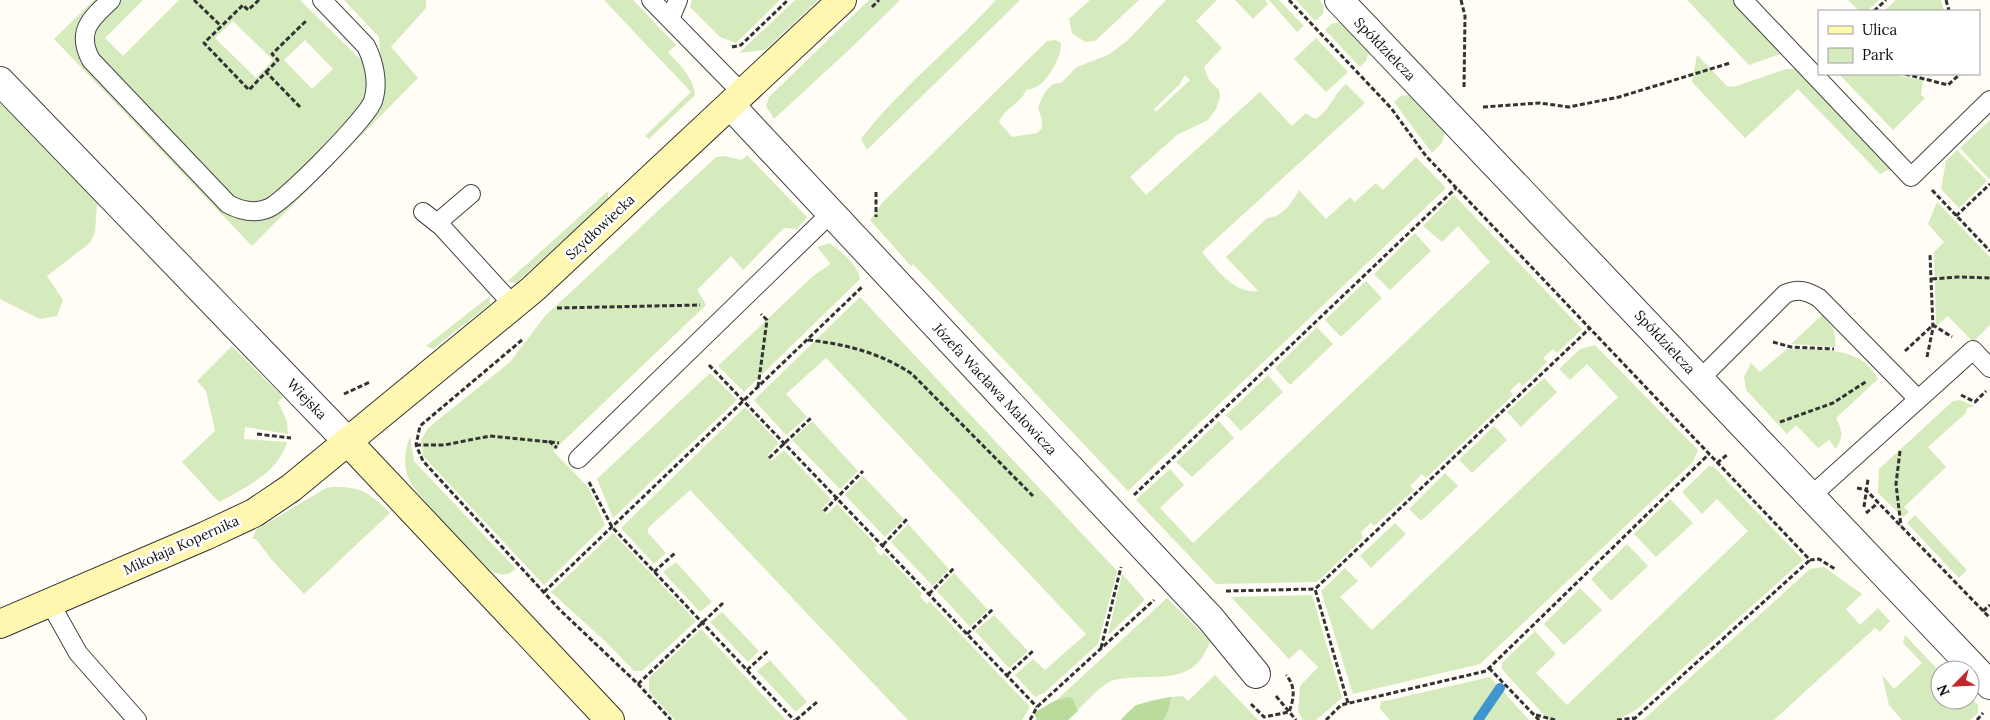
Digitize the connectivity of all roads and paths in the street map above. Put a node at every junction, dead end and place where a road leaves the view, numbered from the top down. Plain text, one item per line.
1 (111, 0) edge
2 (194, 0) edge
3 (259, 0) edge
4 (651, 0) edge
5 (678, 0) edge
6 (788, 0) edge
7 (842, 0) edge
8 (1288, 0) edge
9 (1339, 0) edge
10 (1461, 0) edge
11 (1742, 0) edge
12 (1886, 0) edge
13 (323, 1) edge
14 (1875, 10) edge
15 (670, 20) junction
16 (221, 26) junction
17 (728, 46) dead end
18 (1730, 63) dead end
19 (266, 72) junction
20 (1909, 75) edge
21 (1959, 75) edge
22 (0, 81) edge
23 (1464, 92) dead end
24 (737, 100) junction
25 (1990, 100) edge
26 (300, 106) dead end
27 (1480, 108) dead end
28 (1990, 184) edge
29 (1456, 188) junction
30 (470, 194) dead end
31 (423, 212) dead end
32 (855, 212) junction
33 (1956, 216) dead end
34 (437, 223) junction
35 (1930, 255) dead end
36 (882, 268) junction
37 (1990, 278) edge
38 (1932, 280) junction
39 (698, 305) dead end
40 (514, 306) junction
41 (555, 308) dead end
42 (767, 320) dead end
43 (1590, 328) junction
44 (524, 336) dead end
45 (807, 340) junction
46 (1771, 341) dead end
47 (1842, 350) dead end
48 (1888, 367) junction
49 (1990, 368) edge
50 (714, 369) dead end
51 (1700, 379) junction
52 (758, 387) junction
53 (1990, 387) edge
54 (1918, 399) junction
55 (744, 400) junction
56 (1975, 402) dead end
57 (812, 417) dead end
58 (1773, 425) dead end
59 (1888, 427) junction
60 (257, 434) dead end
61 (291, 438) dead end
62 (549, 441) junction
63 (349, 443) junction
64 (559, 443) dead end
65 (785, 443) junction
66 (416, 446) junction
67 (556, 447) dead end
68 (1709, 454) junction
69 (769, 458) dead end
70 (578, 459) dead end
71 (864, 471) dead end
72 (592, 485) dead end
73 (1819, 488) junction
74 (1033, 496) dead end
75 (837, 498) junction
76 (1129, 500) dead end
77 (1878, 503) junction
78 (824, 511) dead end
79 (1862, 517) dead end
80 (908, 518) dead end
81 (612, 527) junction
82 (1901, 527) junction
83 (1128, 529) junction
84 (883, 545) junction
85 (676, 553) dead end
86 (1810, 560) junction
87 (954, 568) dead end
88 (654, 572) junction
89 (1843, 574) dead end
90 (1175, 581) junction
91 (1315, 589) junction
92 (1222, 591) dead end
93 (544, 592) junction
94 (929, 594) junction
95 (50, 603) junction
96 (723, 603) dead end
97 (1990, 605) edge
98 (993, 609) dead end
99 (1983, 611) junction
100 (1990, 618) edge
101 (702, 622) junction
102 (0, 624) edge
103 (967, 634) junction
104 (1100, 649) junction
105 (768, 651) dead end
106 (1033, 651) dead end
107 (1489, 668) junction
108 (748, 670) junction
109 (1284, 673) dead end
110 (1256, 674) dead end
111 (1007, 675) junction
112 (638, 684) junction
113 (1990, 685) edge
114 (817, 702) dead end
115 (1348, 703) junction
116 (1037, 707) junction
117 (1289, 712) dead end
118 (1535, 715) junction
119 (1637, 718) junction
120 (136, 720) edge
121 (610, 720) edge
122 (671, 720) edge
123 (795, 720) edge
124 (1030, 720) edge
125 (1326, 720) edge
126 (1539, 720) edge
127 (1555, 720) edge
128 (1617, 720) edge
129 (1633, 720) edge

1 - 13 lane
2 - 16 path
3 - 16 path
4 - 15 lane
5 - 15 lane
6 - 17 path
7 - 24 street, Szydłowiecka
8 - 29 path
9 - 51 street, Spółdzielcza
10 - 23 path
11 - 25 lane
12 - 14 path
13 - 19 path
15 - 24 lane
16 - 19 path
18 - 27 path
19 - 26 path
20 - 21 path
22 - 63 street, Wiejska
24 - 32 street, Józefa Wacława Małowicza
24 - 40 street, Szydłowiecka
28 - 33 path
29 - 43 path
29 - 76 path
30 - 34 lane
31 - 34 lane
32 - 36 street, Józefa Wacława Małowicza
32 - 70 lane
34 - 40 lane
35 - 38 path
36 - 45 path
36 - 83 street, Józefa Wacława Małowicza
37 - 38 path
38 - 48 path
39 - 41 path
40 - 63 street, Szydłowiecka
42 - 52 path
43 - 68 path
43 - 91 path
44 - 66 path
45 - 52 path
45 - 74 path
46 - 47 path
48 - 51 lane
48 - 54 lane
48 - 58 path
49 - 54 lane
50 - 55 path
51 - 73 street, Spółdzielcza
52 - 55 path
53 - 56 path
54 - 59 lane
55 - 65 path
55 - 81 path
57 - 65 path
59 - 73 lane
59 - 82 path
60 - 61 path
62 - 64 path
62 - 66 path
62 - 67 path
63 - 95 street, Mikołaja Kopernika
63 - 121 street, Wiejska
65 - 69 path
65 - 75 path
66 - 93 path
68 - 86 path
68 - 107 path
71 - 75 path
72 - 81 path
73 - 77 path
73 - 113 street, Spółdzielcza
75 - 78 path
75 - 84 path
77 - 79 path
77 - 82 path
80 - 84 path
81 - 88 path
81 - 93 path
82 - 99 path
83 - 90 street, Józefa Wacława Małowicza
83 - 104 path
84 - 94 path
85 - 88 path
86 - 89 path
86 - 119 path
87 - 94 path
88 - 101 path
90 - 104 path
90 - 110 street, Józefa Wacława Małowicza
91 - 92 path
91 - 115 path
93 - 112 path
94 - 103 path
95 - 102 street, Mikołaja Kopernika
95 - 120 lane
96 - 101 path
97 - 99 path
98 - 103 path
99 - 100 path
101 - 108 path
101 - 112 path
103 - 111 path
104 - 116 path
105 - 108 path
106 - 111 path
107 - 115 path
107 - 118 path
108 - 123 path
109 - 117 path
111 - 116 path
112 - 122 path
114 - 123 path
115 - 125 path
116 - 124 path
118 - 126 path
118 - 127 path
119 - 128 path
119 - 129 path

